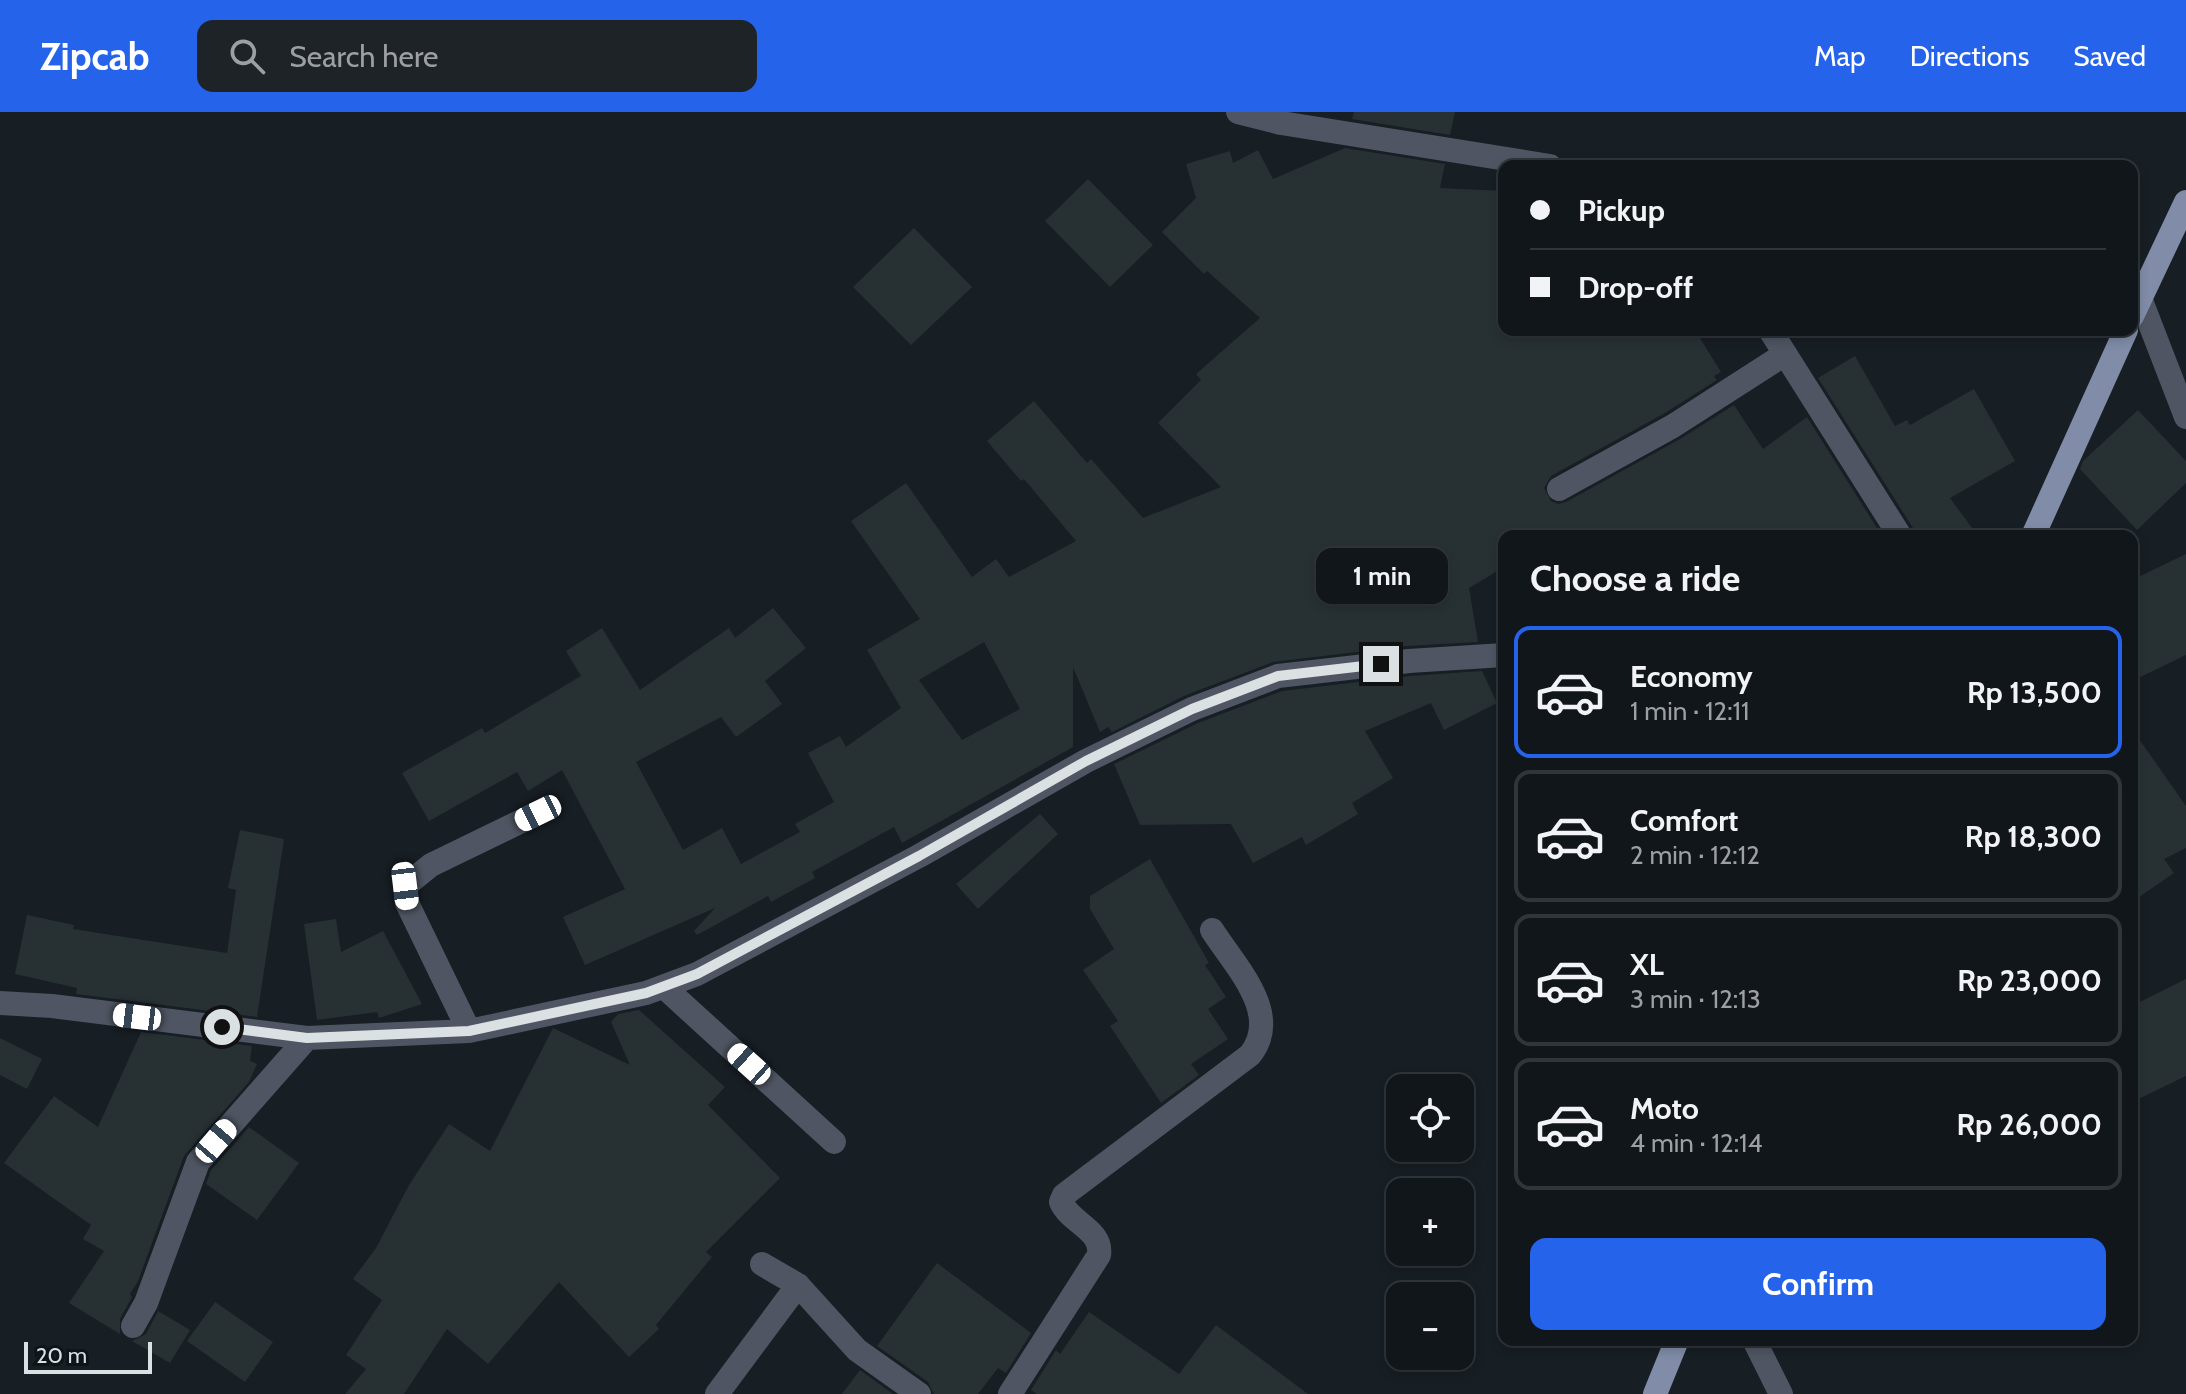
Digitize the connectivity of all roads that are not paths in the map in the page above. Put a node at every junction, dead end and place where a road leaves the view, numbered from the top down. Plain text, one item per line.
1 (1238, 112) edge
2 (1512, 160) edge
3 (2186, 202) edge
4 (2138, 303) edge
5 (2138, 311) edge
6 (1774, 336) edge
7 (2123, 336) edge
8 (1785, 354) junction
9 (2186, 417) edge
10 (1559, 489) dead end
11 (1896, 530) edge
12 (2036, 530) edge
13 (1498, 655) edge
14 (538, 813) dead end
15 (1212, 930) dead end
16 (664, 987) junction
17 (0, 1003) edge
18 (469, 1031) junction
19 (307, 1038) junction
20 (834, 1142) dead end
21 (762, 1264) dead end
22 (798, 1285) junction
23 (133, 1326) dead end
24 (1675, 1346) edge
25 (1757, 1346) edge
26 (717, 1394) edge
27 (919, 1394) edge
28 (1010, 1394) edge
29 (1655, 1394) edge
30 (1781, 1394) edge

1 - 2 street
3 - 4 main road
5 - 9 street
6 - 8 street
7 - 12 main road
8 - 10 street
8 - 11 street
13 - 16 street
14 - 18 street
15 - 28 street
16 - 18 street
16 - 20 street
17 - 19 street
18 - 19 street
19 - 23 street
21 - 22 street
22 - 26 street
22 - 27 street
24 - 29 main road
25 - 30 street

